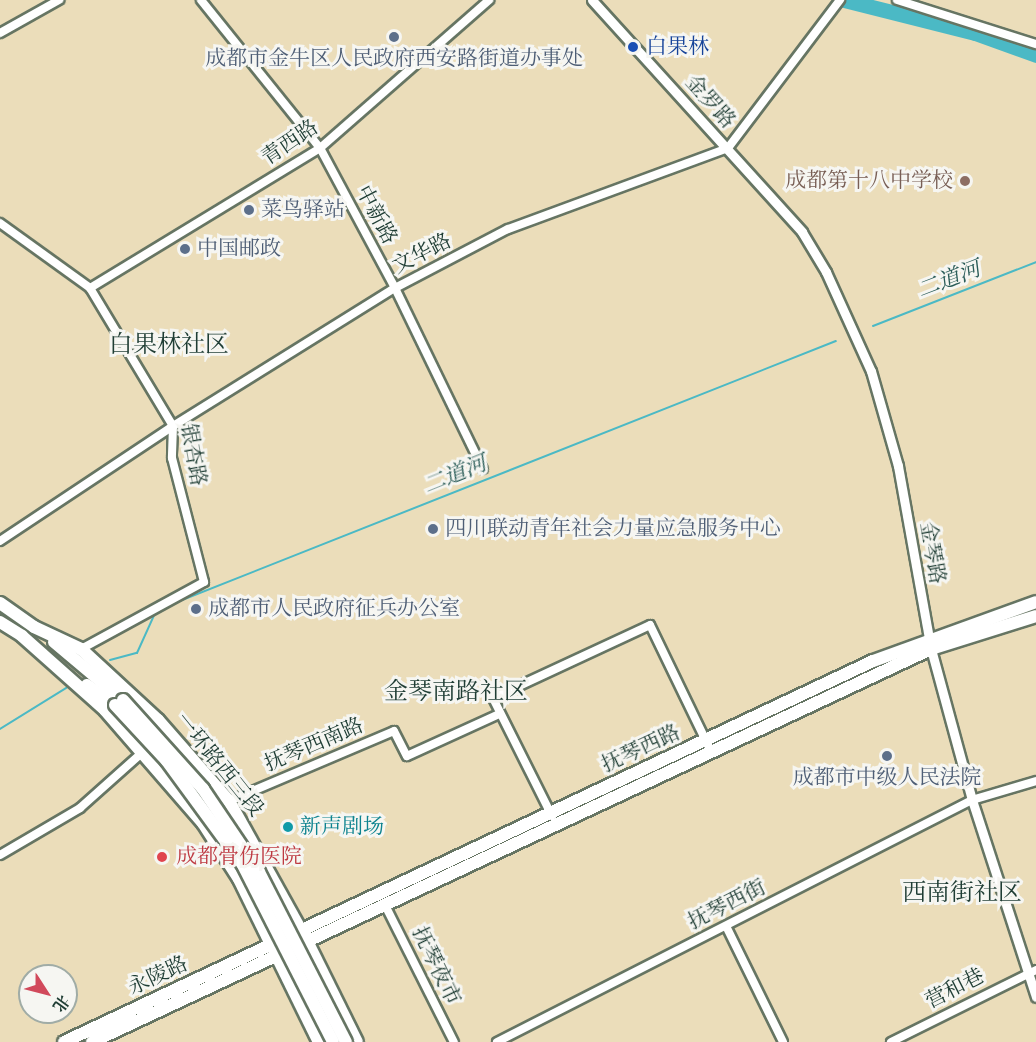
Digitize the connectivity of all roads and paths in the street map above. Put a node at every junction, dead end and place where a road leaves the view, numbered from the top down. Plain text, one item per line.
1 (59, 0) edge
2 (201, 0) edge
3 (489, 0) edge
4 (592, 0) edge
5 (840, 0) edge
6 (897, 0) edge
7 (0, 33) edge
8 (1036, 44) edge
9 (320, 148) junction
10 (728, 148) junction
11 (0, 223) edge
12 (90, 288) junction
13 (395, 288) junction
14 (173, 426) junction
15 (483, 469) dead end
16 (0, 541) edge
17 (1036, 602) edge
18 (0, 603) edge
19 (1036, 616) edge
20 (0, 622) edge
21 (34, 627) junction
22 (22, 636) junction
23 (930, 644) junction
24 (81, 649) junction
25 (119, 703) junction
26 (499, 714) junction
27 (707, 744) junction
28 (144, 751) junction
29 (1036, 781) edge
30 (972, 800) junction
31 (229, 801) junction
32 (552, 816) junction
33 (0, 855) edge
34 (386, 907) junction
35 (726, 926) junction
36 (301, 930) junction
37 (308, 943) junction
38 (272, 951) junction
39 (1032, 971) edge
40 (1036, 997) edge
41 (101, 1040) edge
42 (64, 1042) edge
43 (319, 1042) edge
44 (333, 1042) edge
45 (346, 1042) edge
46 (357, 1042) edge
47 (454, 1042) edge
48 (497, 1042) edge
49 (783, 1042) edge
50 (891, 1042) edge

1 - 7 street
2 - 9 street, 中新路
3 - 9 street, 青西路
4 - 10 street, 金罗路
5 - 10 street
6 - 8 street
9 - 12 street, 青西路
9 - 13 street, 中新路
10 - 13 street, 文华路
10 - 23 street, 金琴路
11 - 12 street, 银杏路
12 - 14 street, 银杏路
13 - 14 street, 文华路
13 - 15 street, 中新路
14 - 16 street, 文华路
14 - 24 street, 银杏路
17 - 23 main road, 抚琴西路
18 - 21 main road, 一环路西三段
19 - 23 main road, 抚琴西路
20 - 22 main road
21 - 24 main road, 一环路西三段
21 - 25 main road
22 - 25 main road
22 - 28 main road
23 - 27 main road, 抚琴西路
23 - 30 street, 金琴路
23 - 34 main road, 抚琴西路
24 - 31 main road, 一环路西三段
25 - 44 main road, bridge
25 - 45 main road, bridge
26 - 27 street
26 - 31 street, 抚琴西南路
26 - 32 street
27 - 32 main road, 抚琴西路
28 - 33 street
28 - 38 main road
29 - 30 street, 抚琴西街
30 - 35 street, 抚琴西街
30 - 39 street, 金琴路
31 - 36 main road, 一环路西三段
32 - 36 main road, 抚琴西路
34 - 37 main road, 抚琴西路
34 - 47 street, 抚琴夜市
35 - 48 street, 抚琴西街
35 - 49 street
36 - 37 main road, 一环路西三段
36 - 38 main road, 抚琴西路
37 - 38 main road, 抚琴西路
37 - 46 main road, 一环路西三段
38 - 41 main road, 永陵路
38 - 42 main road, 永陵路
38 - 43 main road
39 - 40 street, 金琴路
39 - 50 street, 营和巷

